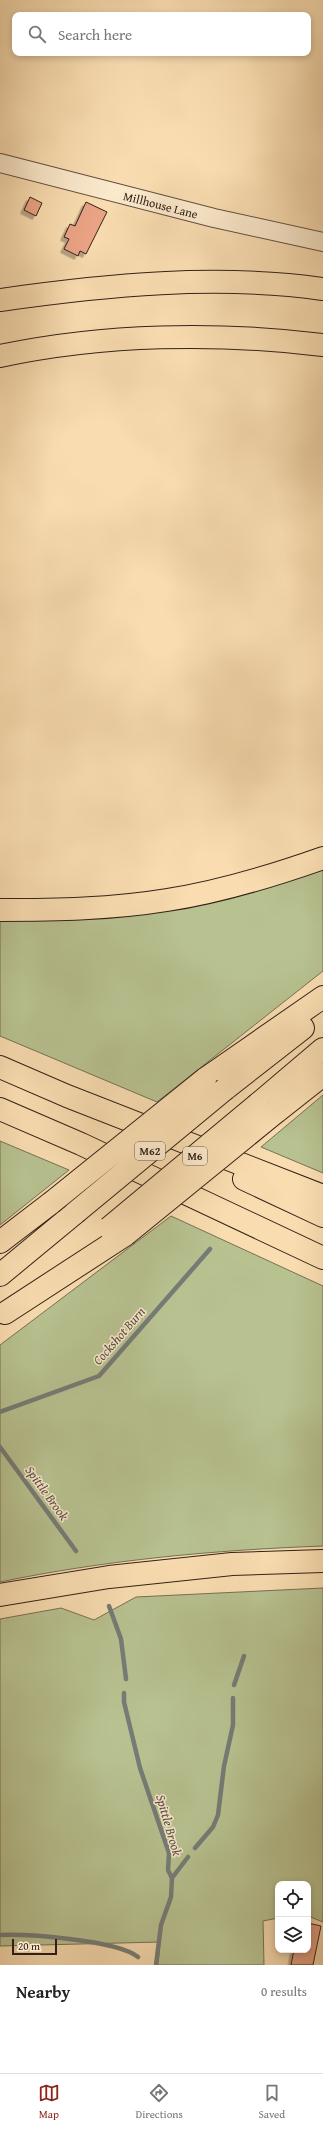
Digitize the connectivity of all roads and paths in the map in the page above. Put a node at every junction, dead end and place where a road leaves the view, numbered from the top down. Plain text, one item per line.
1 (0, 164) edge
2 (323, 242) edge
3 (323, 289) edge
4 (0, 300) edge
5 (323, 345) edge
6 (0, 356) edge
7 (323, 858) edge
8 (0, 910) edge
9 (323, 997) edge
10 (323, 1012) edge
11 (323, 1049) edge
12 (0, 1067) edge
13 (323, 1075) edge
14 (67, 1096) junction
15 (267, 1108) junction
16 (0, 1109) edge
17 (0, 1118) edge
18 (81, 1144) junction
19 (323, 1196) edge
20 (323, 1216) edge
21 (0, 1242) edge
22 (323, 1258) edge
23 (0, 1275) edge
24 (3, 1315) edge
25 (323, 1561) edge
26 (0, 1595) edge

1 - 2 street, Millhouse Lane
3 - 4 highway
5 - 6 highway
7 - 8 highway
9 - 21 highway, bridge
10 - 23 highway, M62, bridge
11 - 15 highway, M62
12 - 14 highway, M6
13 - 15 highway
14 - 19 highway
14 - 20 highway, M6
15 - 24 highway, M62, bridge
16 - 18 highway
17 - 18 highway
18 - 22 highway
25 - 26 highway

